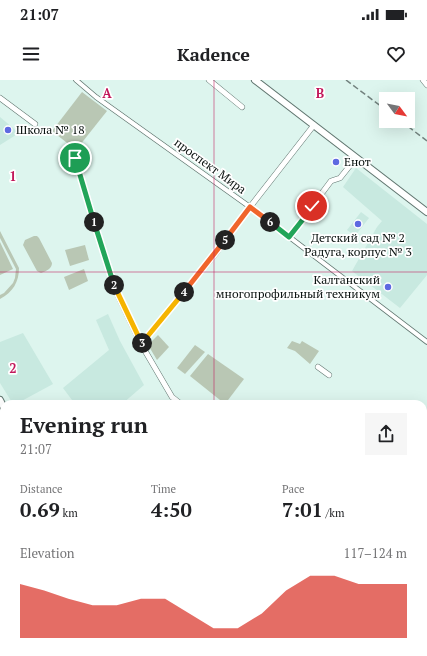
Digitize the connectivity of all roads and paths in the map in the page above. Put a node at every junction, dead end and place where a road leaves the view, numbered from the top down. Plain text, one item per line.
1 (76, 80) edge
2 (209, 80) edge
3 (255, 80) edge
4 (423, 80) edge
5 (427, 85) edge
6 (0, 98) edge
7 (242, 107) dead end
8 (36, 124) dead end
9 (314, 125) junction
10 (75, 158) dead end
11 (356, 158) junction
12 (250, 207) junction
13 (427, 212) edge
14 (289, 237) junction
15 (427, 342) edge
16 (142, 344) junction
17 (318, 367) dead end
18 (329, 375) dead end
19 (176, 400) edge

1 - 12 street, проспект Мира
2 - 7 street
3 - 9 street
4 - 5 street
6 - 8 street
9 - 11 street
9 - 12 street
10 - 16 street
11 - 13 street
11 - 14 street
12 - 14 street, проспект Мира
12 - 16 street
14 - 15 street, проспект Мира
16 - 19 street
17 - 18 street

